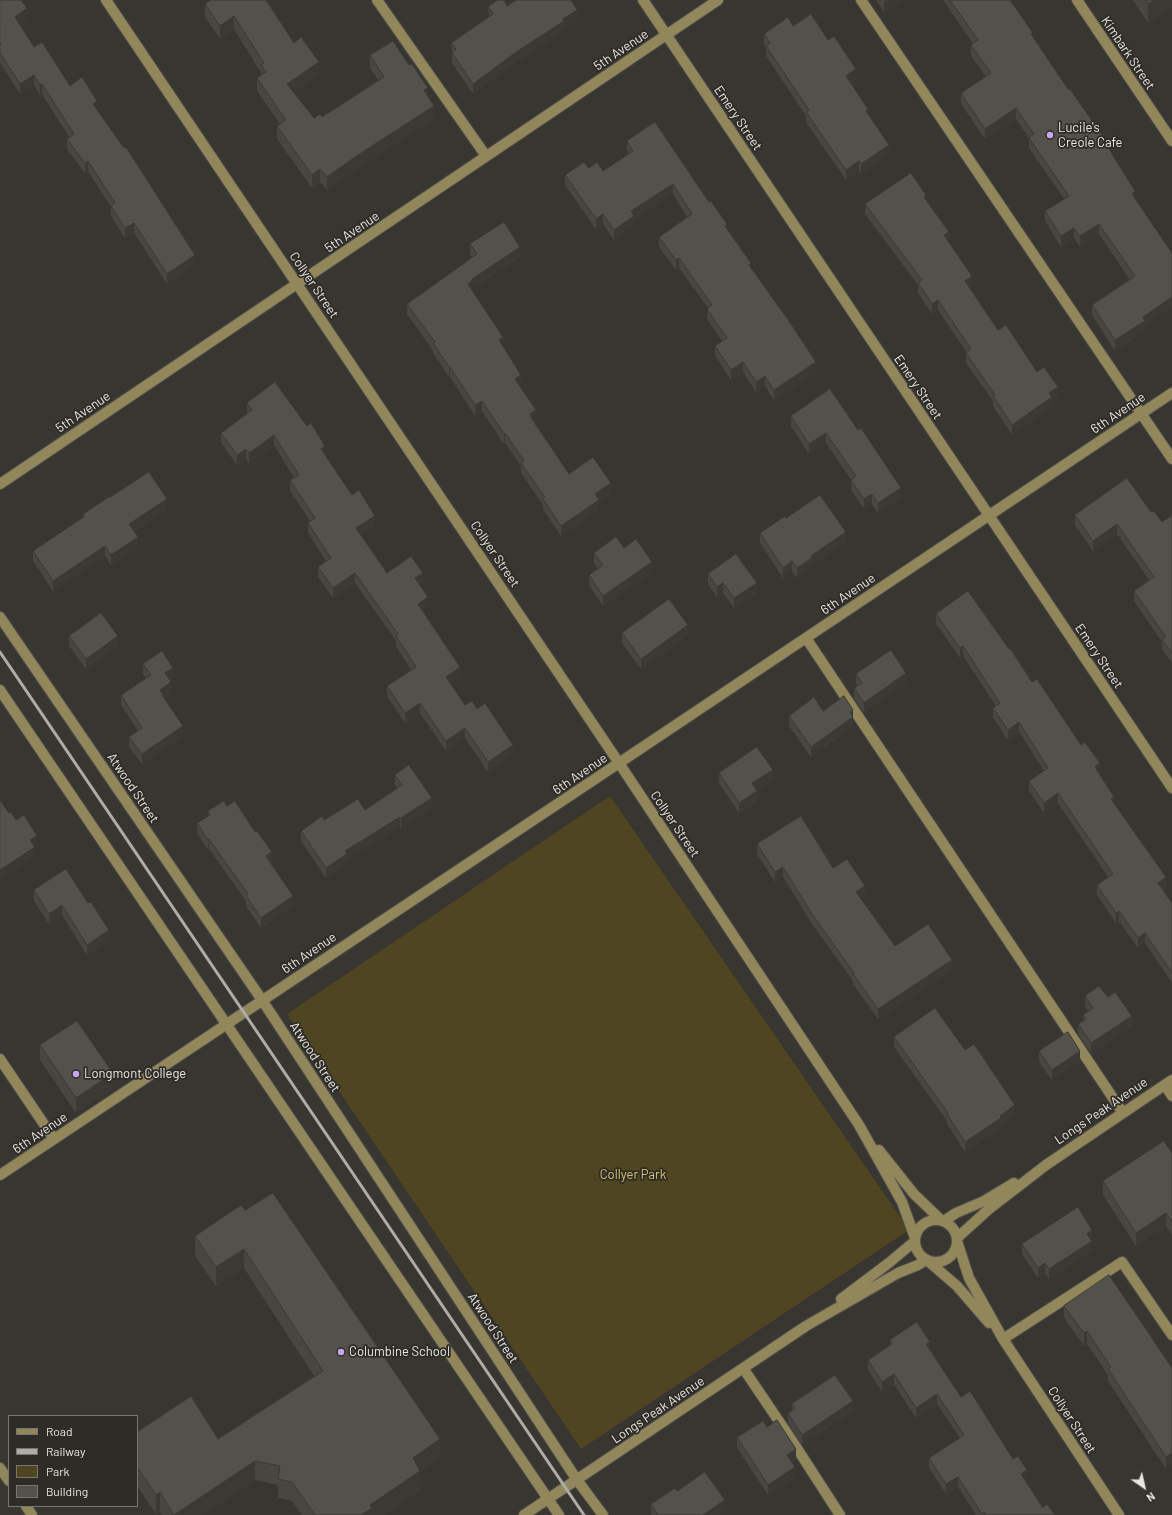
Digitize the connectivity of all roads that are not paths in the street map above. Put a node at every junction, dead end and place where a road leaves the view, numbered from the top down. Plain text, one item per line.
1 (106, 0) edge
2 (377, 0) edge
3 (643, 0) edge
4 (718, 0) edge
5 (861, 0) edge
6 (1077, 0) edge
7 (667, 35) junction
8 (1172, 141) edge
9 (486, 156) junction
10 (298, 284) junction
11 (1172, 393) edge
12 (1142, 413) junction
13 (1172, 459) edge
14 (0, 484) edge
15 (989, 515) junction
16 (0, 617) edge
17 (806, 638) junction
18 (0, 690) edge
19 (619, 764) junction
20 (1172, 788) edge
21 (262, 1000) junction
22 (227, 1023) junction
23 (0, 1059) edge
24 (1168, 1082) edge
25 (1172, 1096) edge
26 (1123, 1113) junction
27 (859, 1125) junction
28 (54, 1139) junction
29 (1046, 1165) junction
30 (0, 1176) edge
31 (942, 1221) junction
32 (915, 1240) junction
33 (957, 1240) junction
34 (927, 1260) junction
35 (806, 1326) junction
36 (1172, 1335) edge
37 (1003, 1339) junction
38 (743, 1368) junction
39 (0, 1468) edge
40 (8, 1480) edge
41 (577, 1480) junction
42 (549, 1498) junction
43 (524, 1515) edge
44 (560, 1515) edge
45 (603, 1515) edge
46 (840, 1515) edge
47 (1119, 1515) edge

1 - 10 street, Collyer Street
2 - 9 street
3 - 7 street, Emery Street
4 - 7 street, 5th Avenue
5 - 12 street
6 - 8 street, Kimbark Street
7 - 9 street, 5th Avenue
7 - 15 street, Emery Street
9 - 10 street, 5th Avenue
10 - 14 street, 5th Avenue
10 - 19 street, Collyer Street
11 - 12 street, 6th Avenue
12 - 13 street
12 - 15 street, 6th Avenue
15 - 17 street, 6th Avenue
15 - 20 street, Emery Street
16 - 21 street, Atwood Street
17 - 19 street, 6th Avenue
17 - 26 street
18 - 22 street
19 - 21 street, 6th Avenue
19 - 27 street, Collyer Street
21 - 22 street, 6th Avenue
21 - 41 street, Atwood Street
22 - 28 street, 6th Avenue
22 - 42 street
23 - 28 street
24 - 25 street
24 - 26 street, Longs Peak Avenue
26 - 29 street, Longs Peak Avenue
27 - 31 street, Collyer Street
27 - 32 street, Collyer Street
28 - 30 street, 6th Avenue
29 - 31 street, Longs Peak Avenue
29 - 33 street, Longs Peak Avenue
31 - 32 street
31 - 33 street
32 - 34 street
32 - 35 street, Longs Peak Avenue
33 - 34 street
33 - 37 street, Collyer Street
34 - 35 street, Longs Peak Avenue
34 - 37 street, Collyer Street
35 - 38 street, Longs Peak Avenue
36 - 37 street
37 - 47 street, Collyer Street
38 - 41 street, Longs Peak Avenue
38 - 46 street
39 - 40 street
41 - 42 street, Longs Peak Avenue
41 - 45 street, Atwood Street
42 - 43 street, Longs Peak Avenue
42 - 44 street

